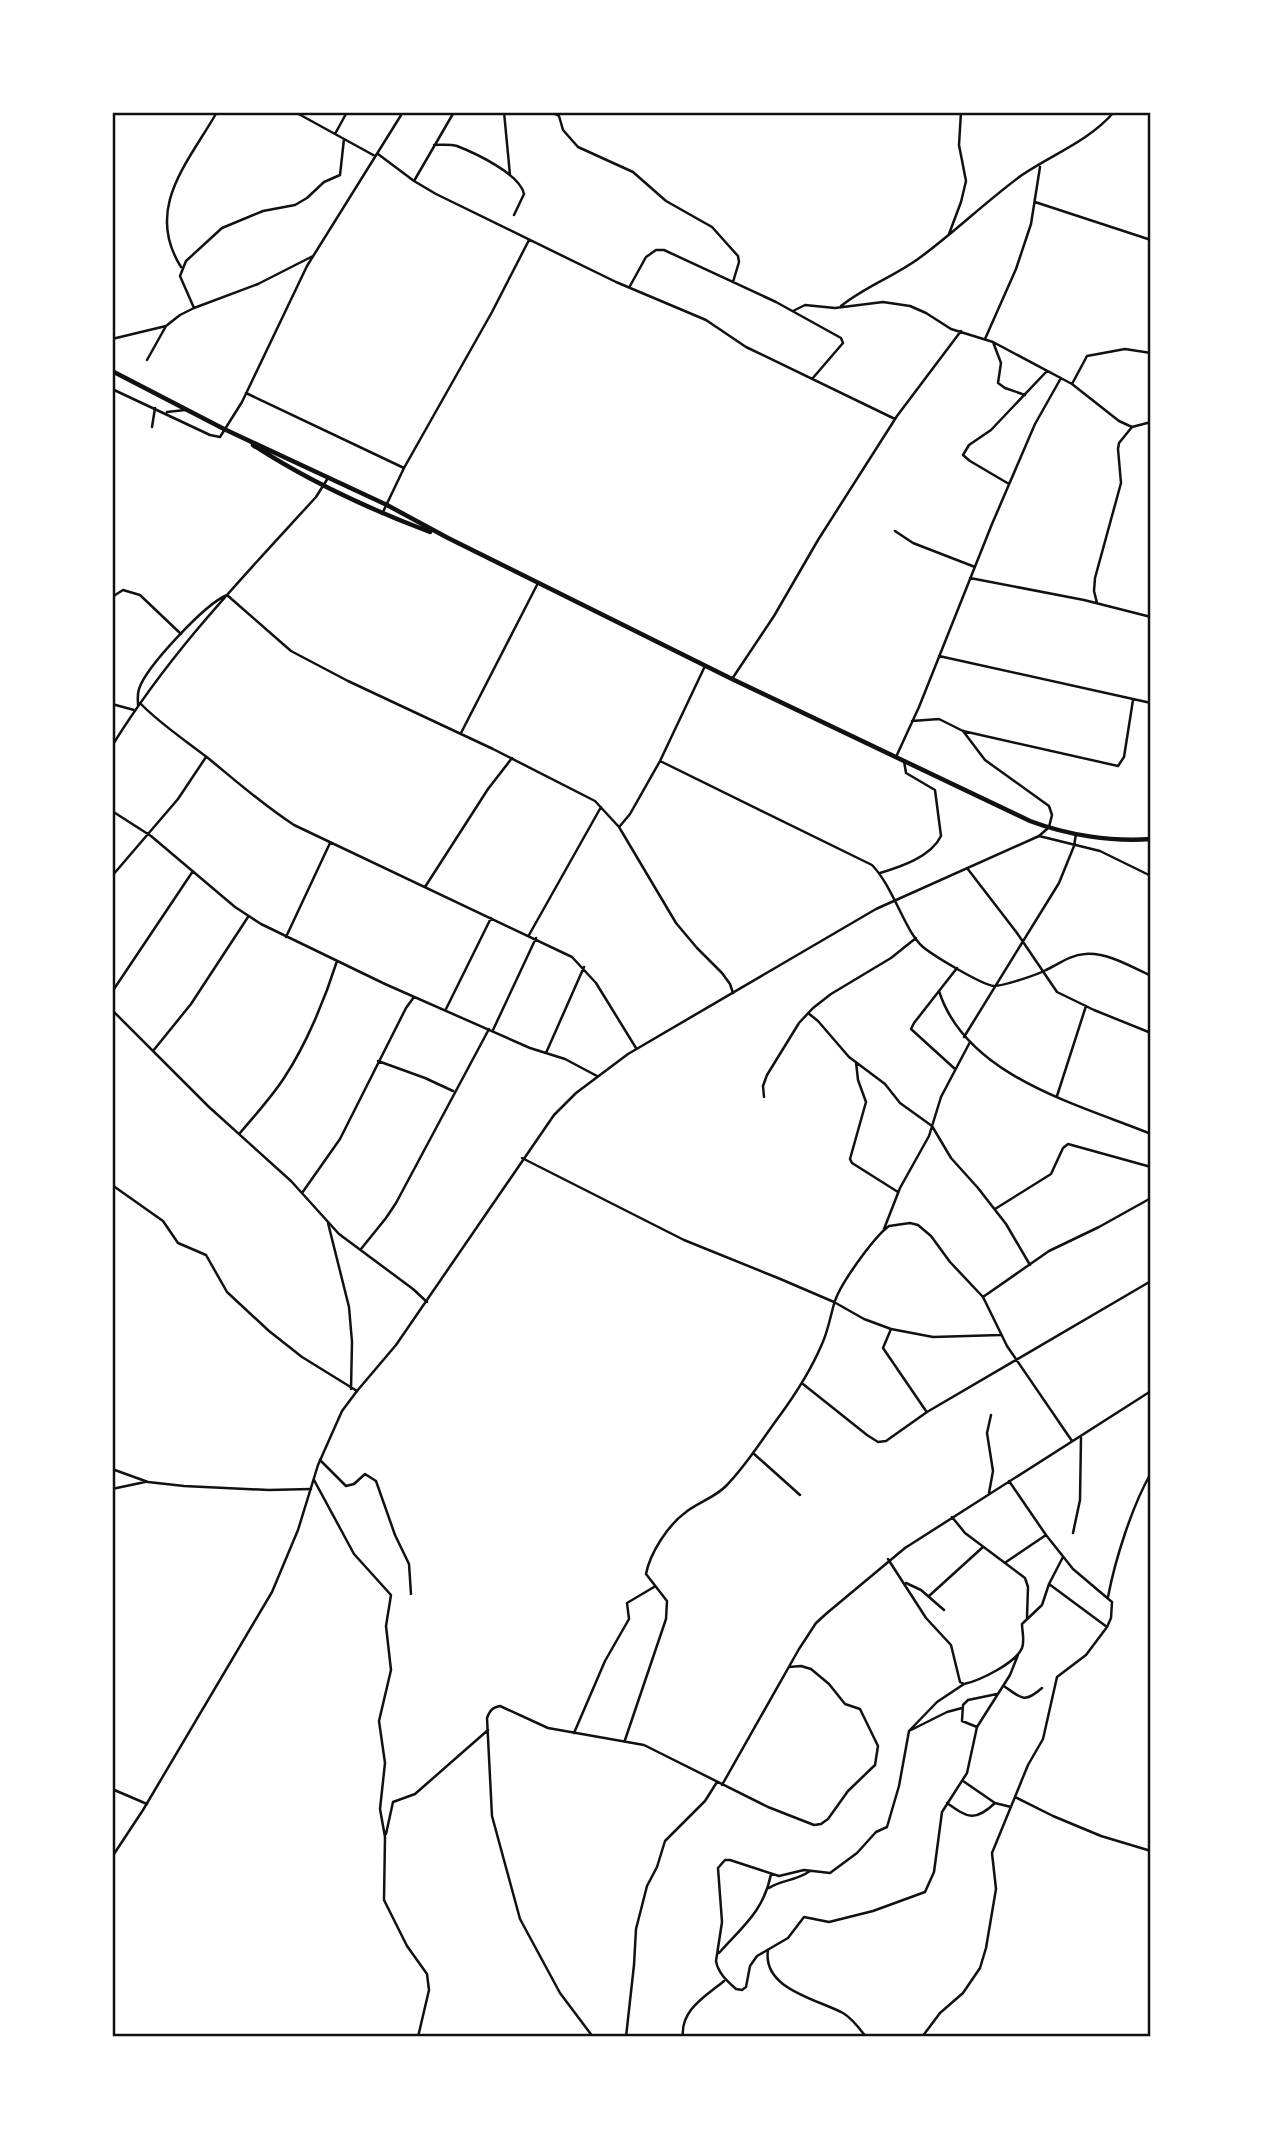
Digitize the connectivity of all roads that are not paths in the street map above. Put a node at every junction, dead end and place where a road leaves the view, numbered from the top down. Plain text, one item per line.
1 (217, 112) edge
2 (295, 112) edge
3 (347, 112) edge
4 (403, 112) edge
5 (454, 112) edge
6 (504, 112) edge
7 (551, 112) edge
8 (961, 112) edge
9 (1114, 112) edge
10 (335, 134) junction
11 (344, 139) junction
12 (435, 145) junction
13 (377, 155) junction
14 (1040, 165) junction
15 (510, 175) junction
16 (414, 181) junction
17 (1035, 202) junction
18 (514, 215) dead end
19 (949, 235) junction
20 (529, 240) junction
21 (1151, 240) edge
22 (314, 255) junction
23 (182, 268) junction
24 (733, 282) junction
25 (629, 287) junction
26 (841, 307) junction
27 (194, 308) junction
28 (793, 311) junction
29 (166, 326) junction
30 (961, 331) junction
31 (112, 339) edge
32 (985, 339) junction
33 (993, 342) junction
34 (1151, 354) edge
35 (147, 360) dead end
36 (1047, 370) junction
37 (112, 371) edge
38 (1061, 378) junction
39 (812, 379) junction
40 (1072, 384) junction
41 (112, 389) edge
42 (246, 393) junction
43 (1025, 395) junction
44 (155, 408) junction
45 (188, 410) junction
46 (164, 412) junction
47 (895, 419) junction
48 (1151, 422) edge
49 (1132, 427) junction
50 (152, 428) dead end
51 (224, 429) junction
52 (238, 435) junction
53 (404, 468) junction
54 (328, 478) junction
55 (324, 484) junction
56 (1010, 484) junction
57 (387, 505) junction
58 (382, 514) junction
59 (895, 531) dead end
60 (448, 538) junction
61 (975, 567) junction
62 (970, 578) junction
63 (538, 583) junction
64 (227, 595) junction
65 (112, 597) edge
66 (1097, 603) junction
67 (1151, 617) edge
68 (181, 634) junction
69 (939, 656) junction
70 (705, 666) junction
71 (732, 679) junction
72 (1133, 700) junction
73 (1151, 703) edge
74 (112, 704) edge
75 (139, 704) junction
76 (134, 710) junction
77 (912, 721) junction
78 (963, 731) junction
79 (461, 734) junction
80 (112, 746) edge
81 (206, 757) junction
82 (896, 757) junction
83 (512, 758) junction
84 (660, 761) junction
85 (904, 761) junction
86 (601, 807) junction
87 (112, 811) edge
88 (619, 827) junction
89 (1049, 827) junction
90 (147, 834) junction
91 (1076, 834) junction
92 (1039, 836) junction
93 (1151, 839) edge
94 (330, 843) junction
95 (1074, 846) junction
96 (967, 868) junction
97 (193, 871) junction
98 (880, 873) junction
99 (112, 876) edge
100 (1151, 876) edge
101 (425, 887) junction
102 (895, 898) junction
103 (248, 917) junction
104 (491, 918) junction
105 (529, 935) junction
106 (286, 937) junction
107 (536, 938) junction
108 (916, 938) junction
109 (1023, 941) junction
110 (337, 961) junction
111 (584, 967) junction
112 (957, 968) junction
113 (1045, 971) junction
114 (1151, 976) edge
115 (998, 985) junction
116 (939, 991) junction
117 (112, 992) edge
118 (733, 993) junction
119 (414, 997) junction
120 (1086, 1006) junction
121 (446, 1009) junction
122 (112, 1010) edge
123 (808, 1013) junction
124 (490, 1030) junction
125 (1151, 1033) edge
126 (964, 1037) junction
127 (970, 1042) junction
128 (636, 1048) junction
129 (152, 1052) junction
130 (546, 1054) junction
131 (379, 1061) junction
132 (856, 1062) junction
133 (955, 1069) junction
134 (597, 1076) junction
135 (455, 1091) junction
136 (1057, 1096) junction
137 (764, 1097) dead end
138 (932, 1126) junction
139 (239, 1134) junction
140 (1151, 1134) edge
141 (522, 1158) junction
142 (1151, 1167) edge
143 (112, 1185) edge
144 (898, 1192) junction
145 (302, 1193) junction
146 (1151, 1198) edge
147 (995, 1209) junction
148 (327, 1221) junction
149 (883, 1230) junction
150 (361, 1249) junction
151 (1030, 1265) junction
152 (1151, 1281) edge
153 (983, 1297) junction
154 (426, 1302) junction
155 (834, 1302) junction
156 (891, 1329) junction
157 (1000, 1335) junction
158 (1017, 1360) junction
159 (801, 1383) junction
160 (351, 1389) junction
161 (357, 1391) junction
162 (1151, 1391) edge
163 (927, 1412) junction
164 (991, 1415) dead end
165 (1081, 1437) junction
166 (1072, 1441) junction
167 (753, 1452) junction
168 (320, 1460) junction
169 (112, 1469) edge
170 (1151, 1473) edge
171 (314, 1480) junction
172 (1009, 1481) junction
173 (148, 1482) junction
174 (112, 1489) edge
175 (312, 1489) junction
176 (989, 1493) junction
177 (800, 1495) dead end
178 (952, 1517) junction
179 (1073, 1533) dead end
180 (1046, 1535) junction
181 (983, 1547) junction
182 (1064, 1556) junction
183 (888, 1559) junction
184 (1006, 1562) junction
185 (902, 1581) junction
186 (1049, 1584) junction
187 (655, 1587) junction
188 (411, 1594) dead end
189 (929, 1596) junction
190 (1108, 1597) junction
191 (944, 1610) dead end
192 (1027, 1618) junction
193 (1107, 1627) junction
194 (1018, 1655) junction
195 (789, 1667) junction
196 (964, 1684) junction
197 (1004, 1686) junction
198 (1042, 1688) dead end
199 (997, 1694) junction
200 (962, 1708) junction
201 (977, 1727) junction
202 (488, 1730) junction
203 (909, 1731) junction
204 (574, 1733) junction
205 (625, 1740) junction
206 (963, 1781) junction
207 (717, 1782) junction
208 (722, 1785) junction
209 (112, 1789) edge
210 (1015, 1797) junction
211 (947, 1803) junction
212 (995, 1803) junction
213 (146, 1804) junction
214 (1010, 1807) junction
215 (385, 1837) junction
216 (1151, 1851) edge
217 (112, 1857) edge
218 (810, 1871) junction
219 (771, 1874) junction
220 (768, 1889) junction
221 (768, 1949) junction
222 (716, 1956) junction
223 (725, 1979) junction
224 (418, 2037) edge
225 (593, 2037) edge
226 (625, 2037) edge
227 (683, 2037) edge
228 (866, 2037) edge
229 (922, 2037) edge

1 - 23 street
2 - 10 street
3 - 10 street
4 - 13 street
5 - 12 street
6 - 15 street
7 - 24 street
8 - 19 street
9 - 14 street
10 - 11 street
11 - 13 street
11 - 23 street
12 - 15 street
12 - 16 street
13 - 16 street
13 - 22 street
14 - 17 street
14 - 19 street
15 - 18 street
16 - 20 street
17 - 21 street
17 - 32 street
19 - 26 street
20 - 25 street
20 - 53 street
22 - 27 street
22 - 42 street
23 - 27 street
24 - 25 street
24 - 28 street
25 - 39 street
26 - 28 street
26 - 30 street
27 - 29 street
28 - 39 street
29 - 31 street
29 - 35 street
30 - 32 street
30 - 47 street
32 - 33 street
33 - 36 street
33 - 43 street
34 - 40 street
36 - 38 street
36 - 43 street
37 - 45 highway
38 - 40 street
38 - 56 street
39 - 47 street
40 - 49 street
41 - 44 street
42 - 51 street
42 - 53 street
43 - 56 street
44 - 46 street
44 - 50 street
45 - 46 street
45 - 51 highway
46 - 51 street
47 - 71 street
48 - 49 street
49 - 66 street
51 - 52 highway
52 - 54 highway
52 - 55 highway
53 - 57 street
54 - 55 street
54 - 57 highway
55 - 58 highway
55 - 64 street
56 - 61 street
57 - 58 street
57 - 60 highway
58 - 60 highway
59 - 61 street
60 - 63 highway
61 - 62 street
62 - 66 street
62 - 69 street
63 - 70 highway
63 - 79 street
64 - 68 street
64 - 75 street
64 - 79 street
65 - 68 street
66 - 67 street
68 - 75 street
69 - 72 street
69 - 77 street
70 - 71 highway
70 - 84 street
71 - 82 highway
72 - 73 street
72 - 78 street
74 - 76 street
75 - 76 street
75 - 81 street
76 - 80 street
77 - 78 street
77 - 82 street
78 - 89 street
79 - 83 street
81 - 90 street
81 - 94 street
82 - 85 highway
83 - 86 street
83 - 101 street
84 - 88 street
84 - 98 street
85 - 89 highway
85 - 98 street
86 - 88 street
86 - 105 street
87 - 90 street
88 - 118 street
89 - 91 highway
89 - 92 street
90 - 97 street
90 - 99 street
91 - 93 highway
91 - 95 street
92 - 95 street
92 - 96 street
94 - 101 street
94 - 106 street
95 - 100 street
95 - 109 street
96 - 102 street
96 - 109 street
97 - 103 street
97 - 117 street
98 - 102 street
101 - 104 street
102 - 108 street
102 - 118 street
103 - 106 street
103 - 129 street
104 - 105 street
104 - 121 street
105 - 107 street
106 - 110 street
107 - 111 street
107 - 124 street
108 - 112 street
108 - 123 street
109 - 113 street
109 - 115 street
110 - 119 street
110 - 139 street
111 - 128 street
111 - 130 street
112 - 115 street
112 - 116 street
113 - 114 street
113 - 115 street
113 - 120 street
115 - 126 street
116 - 126 street
116 - 133 street
118 - 128 street
119 - 121 street
119 - 131 street
120 - 125 street
120 - 136 street
121 - 124 street
122 - 129 street
123 - 132 street
123 - 137 street
124 - 130 street
124 - 135 street
126 - 127 street
127 - 133 street
127 - 136 street
128 - 134 street
129 - 139 street
130 - 134 street
131 - 135 street
131 - 145 street
132 - 138 street
132 - 144 street
133 - 138 street
134 - 141 street
135 - 150 street
136 - 140 street
138 - 144 street
138 - 147 street
139 - 145 street
141 - 154 street
141 - 155 street
142 - 147 street
143 - 160 street
144 - 149 street
145 - 148 street
146 - 151 street
147 - 151 street
148 - 150 street
148 - 160 street
149 - 153 street
149 - 155 street
150 - 154 street
151 - 153 street
152 - 158 street
153 - 157 street
154 - 161 street
155 - 156 street
155 - 159 street
156 - 157 street
156 - 163 street
157 - 158 street
158 - 163 street
158 - 166 street
159 - 163 street
159 - 167 street
160 - 161 street
161 - 168 street
162 - 165 street
164 - 176 street
165 - 166 street
165 - 179 street
166 - 172 street
167 - 177 street
167 - 187 street
168 - 171 street
168 - 188 street
169 - 173 street
170 - 190 street
171 - 175 street
171 - 215 street
172 - 176 street
172 - 180 street
173 - 174 street
173 - 175 street
175 - 213 street
176 - 178 street
178 - 181 street
178 - 183 street
180 - 182 street
180 - 184 street
181 - 184 street
181 - 189 street
182 - 186 street
182 - 190 street
183 - 185 street
183 - 195 street
184 - 192 street
185 - 189 street
185 - 196 street
186 - 192 street
186 - 193 street
187 - 204 street
187 - 205 street
189 - 191 street
190 - 193 street
192 - 194 street
193 - 210 street
194 - 196 street
194 - 197 street
195 - 208 street
195 - 208 street
196 - 203 street
197 - 198 street
197 - 199 street
199 - 200 street
199 - 201 street
200 - 201 street
200 - 203 street
201 - 206 street
202 - 204 street
202 - 215 street
202 - 225 street
203 - 218 street
204 - 205 street
205 - 207 street
206 - 211 street
206 - 212 street
207 - 208 street
207 - 226 street
209 - 213 street
210 - 214 street
210 - 216 street
211 - 212 street
211 - 221 street
212 - 214 street
213 - 217 street
214 - 229 street
215 - 224 street
218 - 219 street
218 - 220 street
219 - 220 street
219 - 222 street
220 - 222 street
221 - 223 street
221 - 228 street
222 - 223 street
223 - 227 street

